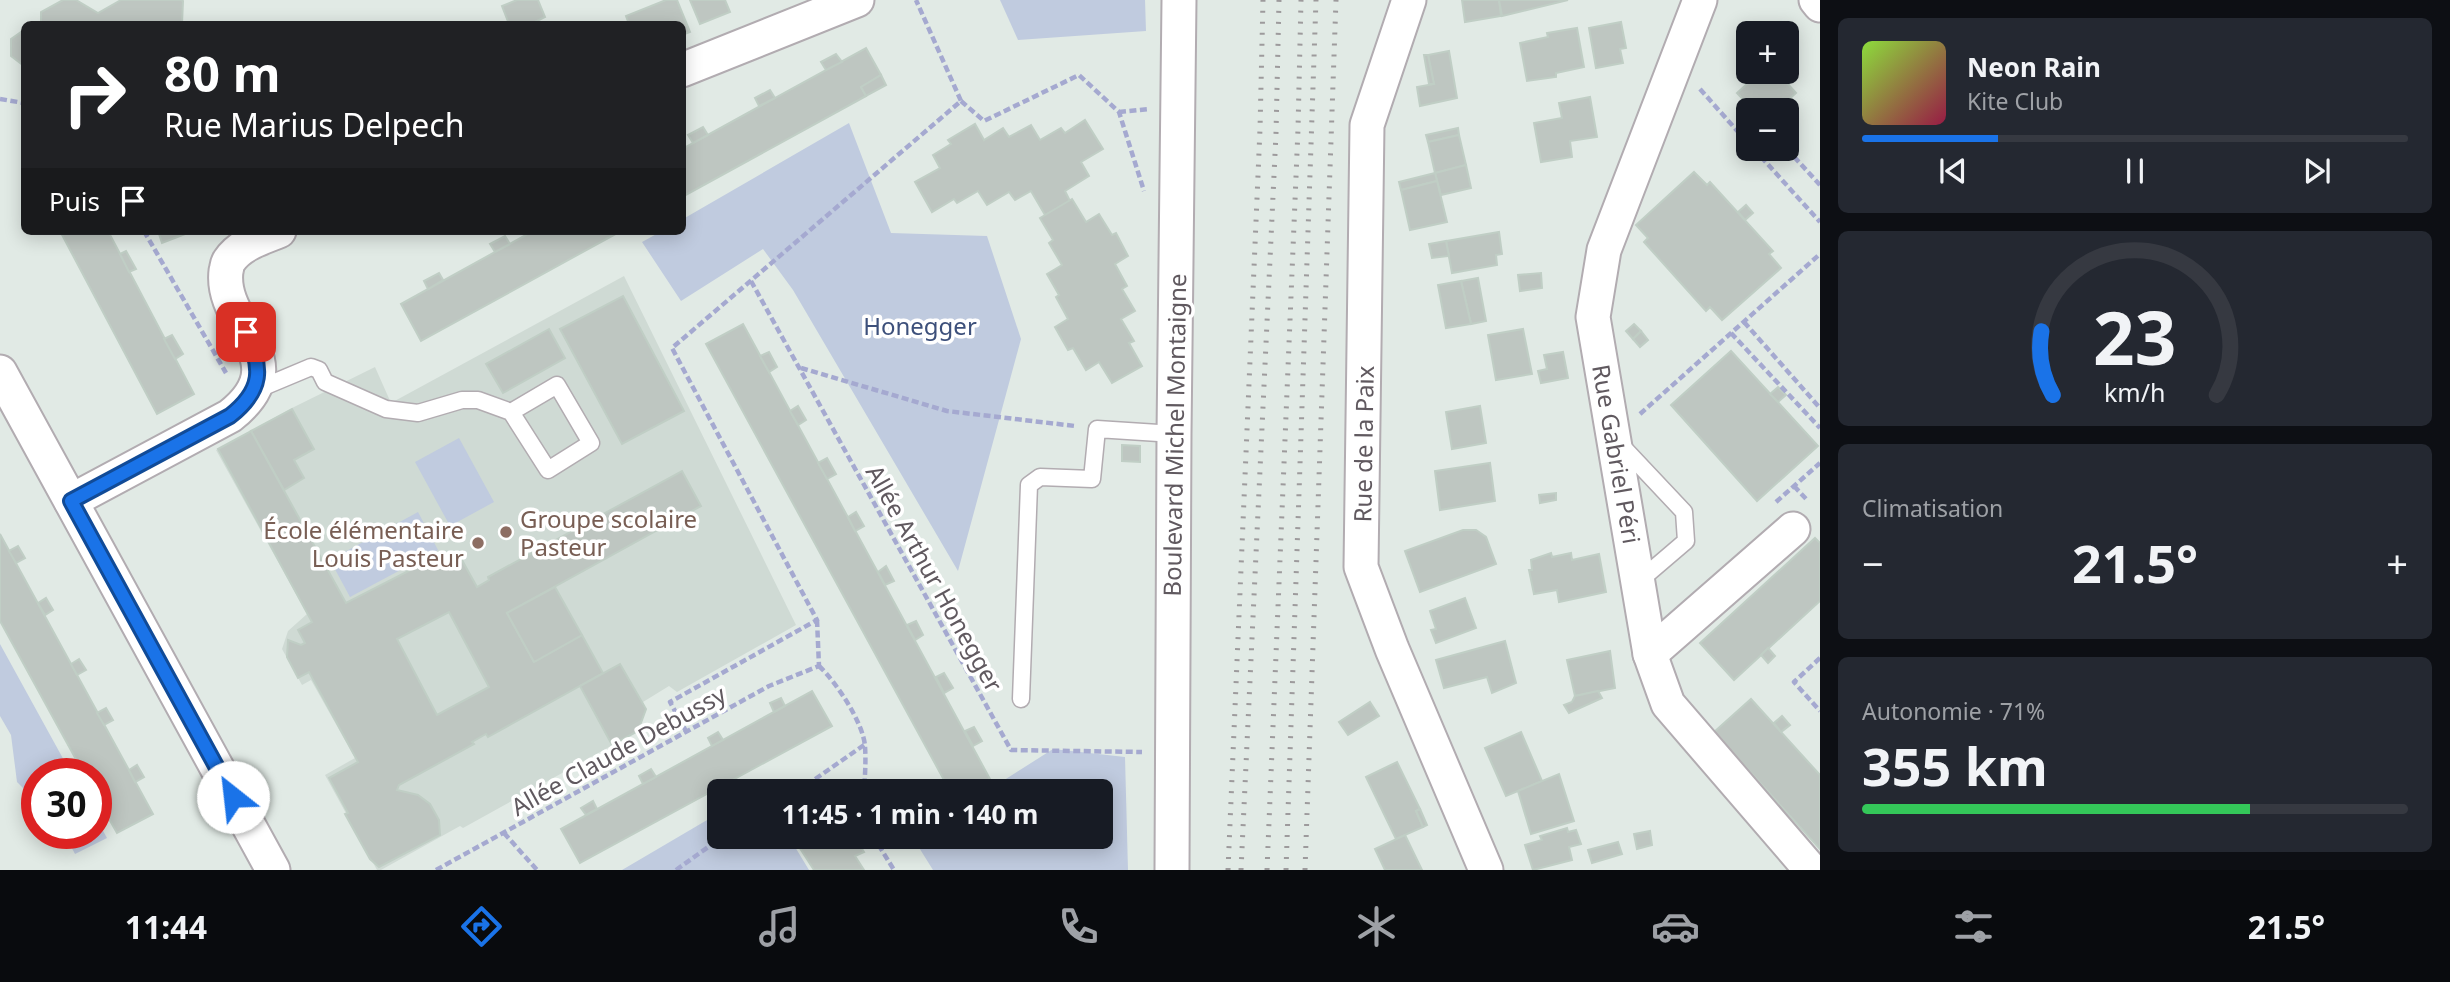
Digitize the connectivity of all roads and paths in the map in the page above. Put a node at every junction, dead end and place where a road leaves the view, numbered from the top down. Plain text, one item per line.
1 (857, 0) edge
2 (916, 0) edge
3 (1180, 0) edge
4 (1409, 0) edge
5 (1700, 0) edge
6 (1816, 0) edge
7 (1820, 5) edge
8 (1676, 63) junction
9 (686, 68) edge
10 (0, 99) edge
11 (961, 101) junction
12 (21, 102) edge
13 (1736, 130) edge
14 (1765, 161) edge
15 (1798, 161) edge
16 (1820, 185) edge
17 (1177, 214) junction
18 (1820, 222) edge
19 (147, 235) edge
20 (269, 235) edge
21 (1820, 254) edge
22 (751, 281) junction
23 (1731, 333) junction
24 (800, 368) junction
25 (0, 372) edge
26 (249, 398) junction
27 (1820, 408) edge
28 (511, 412) junction
29 (1820, 428) edge
30 (1097, 429) junction
31 (1174, 434) junction
32 (1614, 438) junction
33 (71, 501) junction
34 (1793, 529) dead end
35 (1638, 582) junction
36 (817, 620) junction
37 (1650, 654) junction
38 (1820, 658) edge
39 (818, 666) junction
40 (1021, 699) dead end
41 (1820, 710) edge
42 (687, 733) junction
43 (865, 745) junction
44 (1171, 752) junction
45 (815, 779) edge
46 (864, 779) edge
47 (504, 833) junction
48 (707, 848) edge
49 (881, 849) edge
50 (273, 870) edge
51 (436, 870) edge
52 (537, 870) edge
53 (676, 870) edge
54 (894, 870) edge
55 (1172, 870) edge
56 (1486, 870) edge
57 (1811, 870) edge

1 - 9 street
2 - 11 path
3 - 17 street, Boulevard Michel Montaigne
4 - 56 street, Rue de la Paix
5 - 8 street, Rue Gabriel Péri
6 - 7 street
8 - 13 path
8 - 32 street, Rue Gabriel Péri
10 - 12 path
11 - 17 path
11 - 22 path
14 - 18 path
15 - 16 path
17 - 31 street, Boulevard Michel Montaigne
19 - 26 path
20 - 26 street
21 - 23 path
21 - 27 path
22 - 24 path, Allée Arthur Honegger
22 - 36 path
23 - 29 path
23 - 32 path
24 - 30 path
24 - 44 path, Allée Arthur Honegger
25 - 33 street
26 - 28 lane
26 - 33 street
28 - 28 lane
30 - 31 lane
30 - 40 lane
31 - 44 street, Boulevard Michel Montaigne
32 - 35 street, Rue Gabriel Péri
32 - 35 lane
33 - 50 street
34 - 37 street
35 - 37 street, Rue Gabriel Péri
36 - 39 path
36 - 42 path
37 - 57 street, Rue Gabriel Péri
38 - 41 path
39 - 42 path, Allée Claude Debussy
39 - 43 path
42 - 47 path, Allée Claude Debussy
43 - 45 path
43 - 46 path
44 - 55 street, Boulevard Michel Montaigne
47 - 51 path, Allée Claude Debussy
47 - 52 path
48 - 53 path
49 - 54 path

